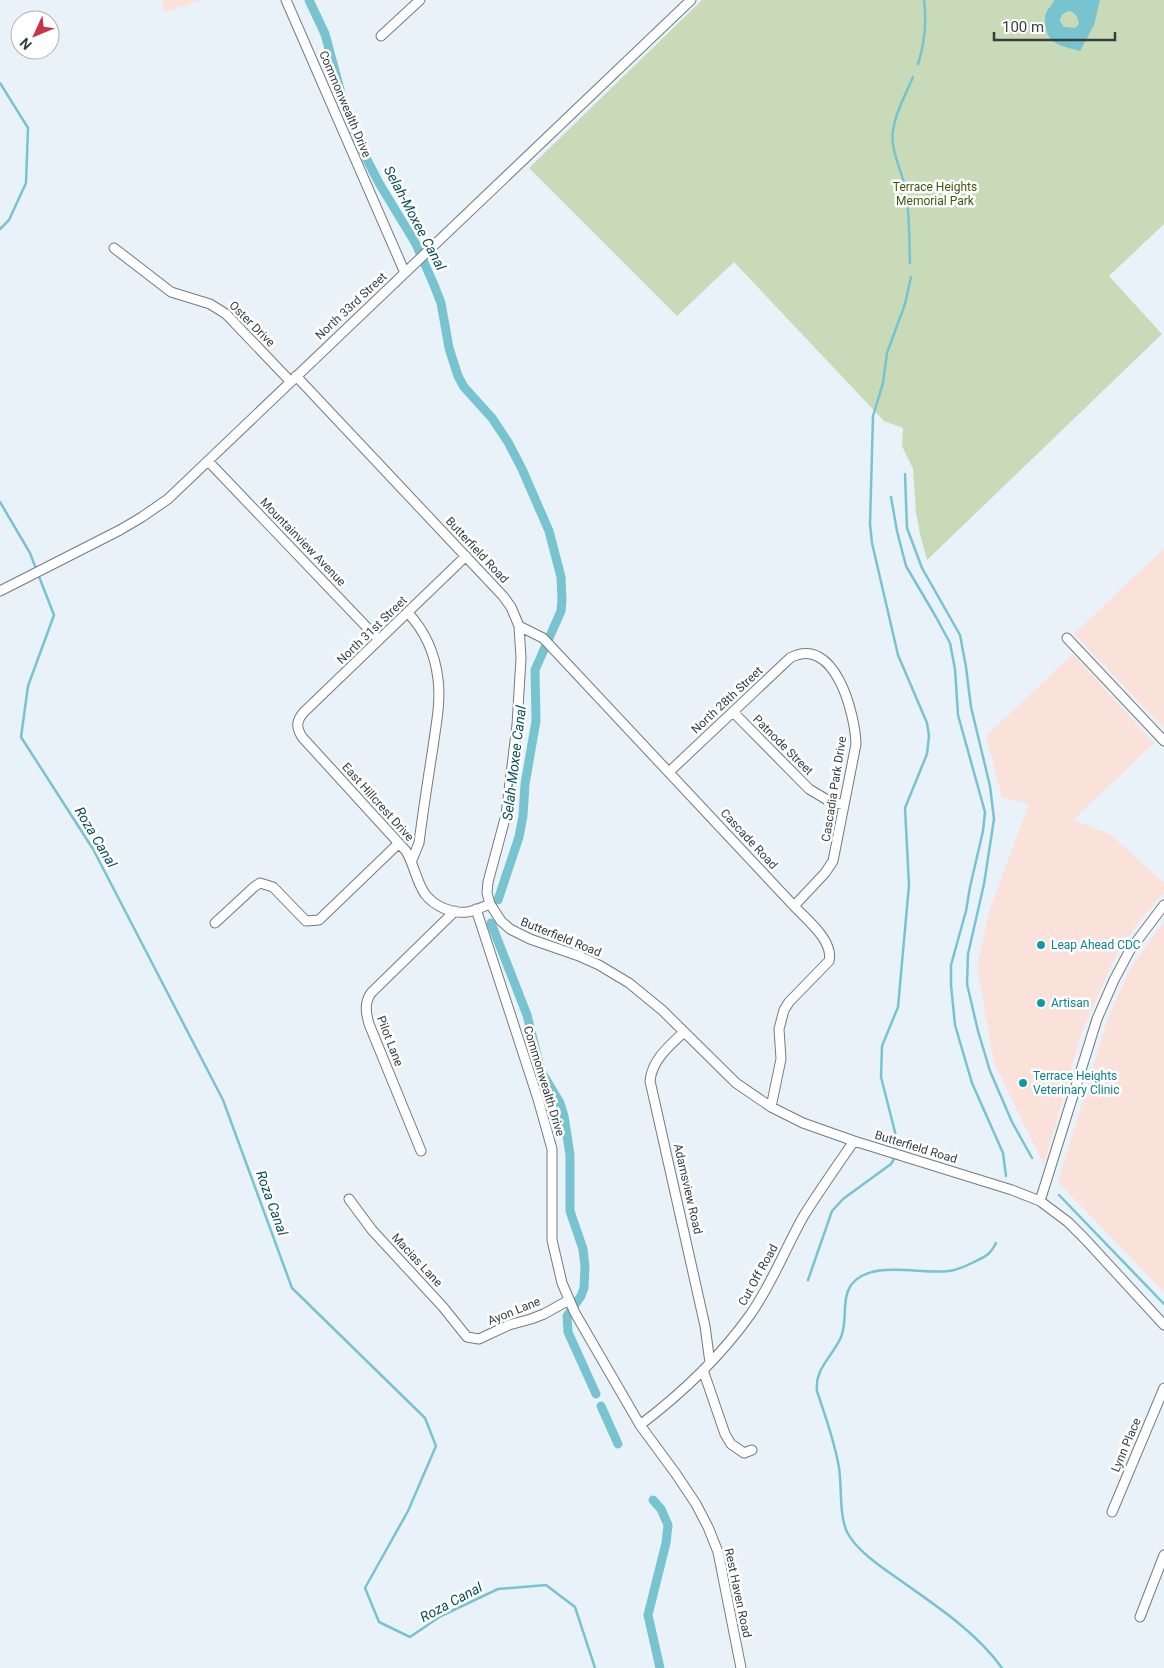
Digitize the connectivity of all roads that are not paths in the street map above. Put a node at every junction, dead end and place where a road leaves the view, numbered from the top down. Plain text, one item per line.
1 (286, 0) edge
2 (420, 0) edge
3 (691, 0) edge
4 (381, 36) dead end
5 (114, 248) dead end
6 (404, 273) junction
7 (293, 378) junction
8 (208, 461) junction
9 (466, 556) junction
10 (0, 592) edge
11 (408, 613) junction
12 (519, 626) junction
13 (1067, 638) dead end
14 (379, 640) junction
15 (805, 652) joint
16 (733, 712) junction
17 (297, 723) joint
18 (1164, 741) edge
19 (669, 772) junction
20 (844, 805) junction
21 (398, 843) junction
22 (412, 860) junction
23 (490, 904) junction
24 (1164, 905) edge
25 (794, 906) junction
26 (476, 910) junction
27 (455, 911) junction
28 (215, 923) dead end
29 (684, 1032) junction
30 (771, 1107) junction
31 (854, 1141) junction
32 (422, 1151) dead end
33 (349, 1199) dead end
34 (1040, 1201) junction
35 (572, 1306) junction
36 (1164, 1325) edge
37 (467, 1337) joint
38 (706, 1366) junction
39 (1164, 1388) edge
40 (640, 1425) junction
41 (752, 1450) dead end
42 (1112, 1512) dead end
43 (1164, 1555) edge
44 (1140, 1617) dead end
45 (740, 1668) edge

1 - 6 street, Commonwealth Drive
2 - 4 street
3 - 6 street, North 33rd Street
5 - 7 street, Oster Drive
6 - 7 street, North 33rd Street
7 - 8 street, North 33rd Street
7 - 9 street, Butterfield Road
8 - 10 street, North 33rd Street
8 - 14 street, Mountainview Avenue
9 - 11 street, North 31st Street
9 - 12 street, Butterfield Road
11 - 14 street, North 31st Street
11 - 22 street
12 - 19 street, Cascade Road
12 - 23 street, Butterfield Road
13 - 18 street
14 - 17 street, North 31st Street
15 - 16 street, North 28th Street
15 - 20 street, Cascadia Park Drive
16 - 19 street, North 28th Street
16 - 20 street, Patnode Street
17 - 21 street, East Hillcrest Drive
19 - 25 street, Cascade Road
20 - 25 street, Cascadia Park Drive
21 - 22 street, East Hillcrest Drive
21 - 28 street
22 - 27 street, East Hillcrest Drive
23 - 26 street, East Hillcrest Drive
23 - 29 street, Butterfield Road
24 - 34 street
25 - 30 street, Cascade Road
26 - 27 street, East Hillcrest Drive
26 - 35 street, Commonwealth Drive
27 - 32 street, Pilot Lane
29 - 30 street, Butterfield Road
29 - 38 street, Adamsview Road
30 - 31 street, Butterfield Road
31 - 34 street, Butterfield Road
31 - 38 street, Cut Off Road
33 - 37 street, Macias Lane
34 - 36 street, Butterfield Road
35 - 37 street, Ayon Lane
35 - 40 street, Commonwealth Drive
38 - 40 street, Cut Off Road
38 - 41 street, Adamsview Road
39 - 42 street, Lynn Place
40 - 45 street, Rest Haven Road
43 - 44 street

